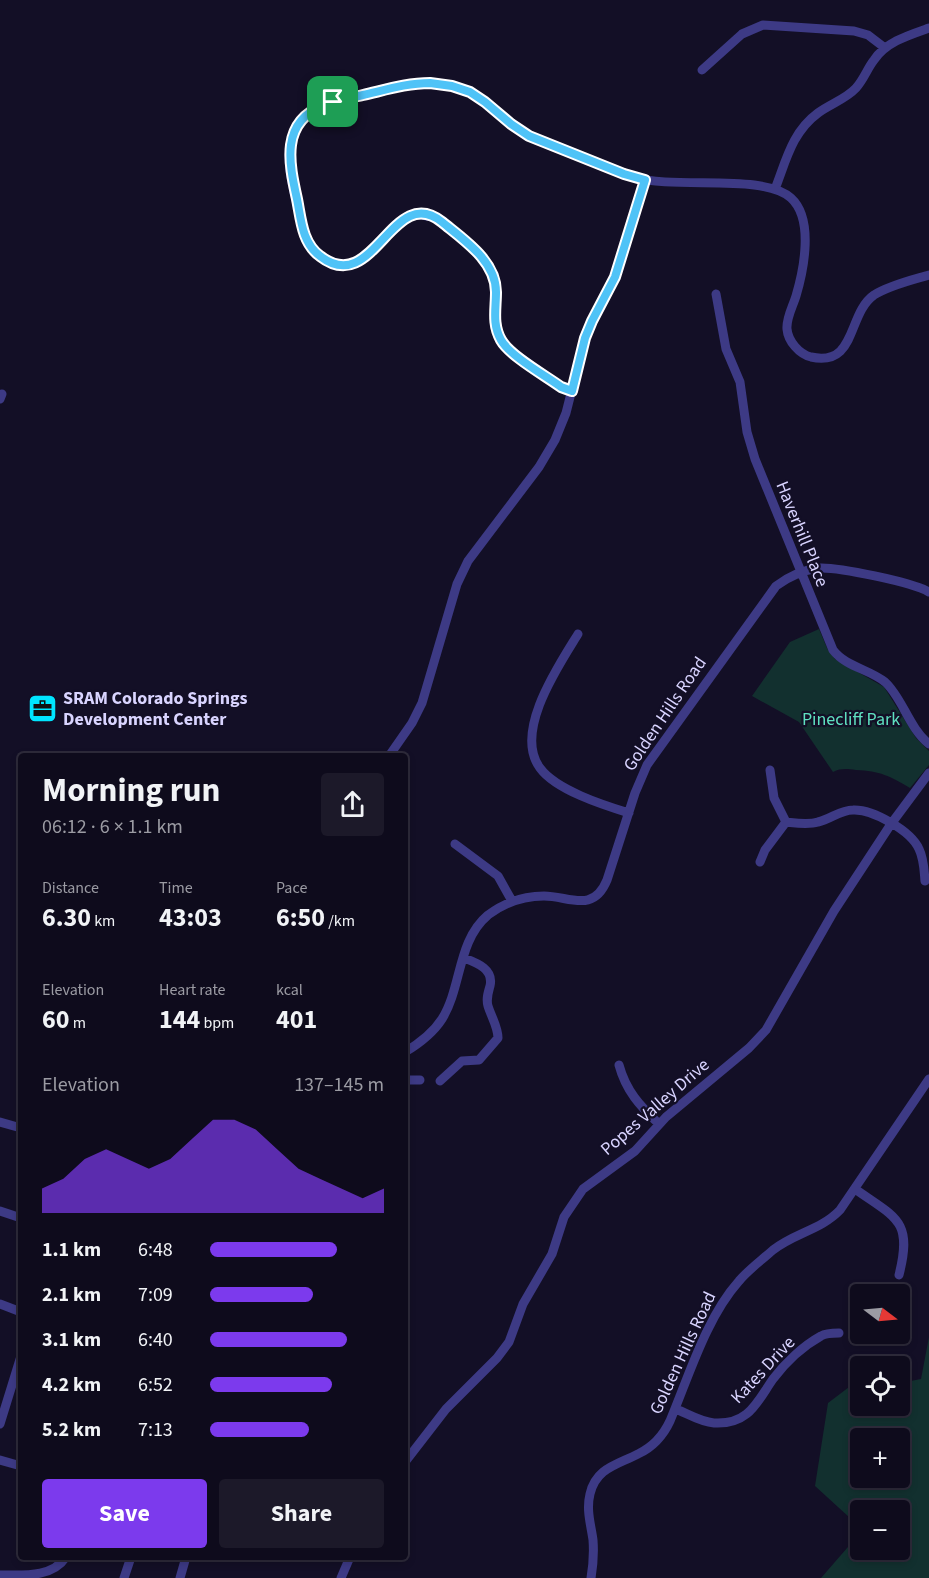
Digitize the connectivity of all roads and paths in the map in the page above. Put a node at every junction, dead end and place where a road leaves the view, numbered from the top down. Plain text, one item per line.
1 (929, 28) edge
2 (885, 48) junction
3 (702, 70) dead end
4 (645, 180) junction
5 (775, 189) junction
6 (929, 274) edge
7 (716, 294) dead end
8 (572, 391) junction
9 (800, 573) junction
10 (929, 592) edge
11 (578, 634) dead end
12 (929, 744) edge
13 (391, 753) edge
14 (770, 770) dead end
15 (929, 773) edge
16 (629, 813) junction
17 (786, 822) junction
18 (891, 824) junction
19 (455, 844) dead end
20 (760, 862) dead end
21 (925, 881) dead end
22 (512, 901) junction
23 (464, 958) junction
24 (408, 1050) edge
25 (619, 1065) dead end
26 (929, 1079) edge
27 (408, 1080) edge
28 (420, 1080) dead end
29 (440, 1081) dead end
30 (0, 1122) edge
31 (659, 1124) junction
32 (18, 1127) edge
33 (855, 1189) junction
34 (0, 1211) edge
35 (18, 1217) edge
36 (899, 1275) dead end
37 (0, 1304) edge
38 (18, 1311) edge
39 (839, 1333) dead end
40 (18, 1366) edge
41 (676, 1409) junction
42 (0, 1424) edge
43 (408, 1458) edge
44 (0, 1460) edge
45 (18, 1465) edge
46 (63, 1560) edge
47 (129, 1560) edge
48 (185, 1560) edge
49 (349, 1560) edge
50 (0, 1575) edge
51 (124, 1578) edge
52 (180, 1578) edge
53 (341, 1578) edge
54 (591, 1578) edge

1 - 2 street
2 - 3 street
2 - 5 street
4 - 5 street
4 - 8 street
4 - 8 street
5 - 6 street
7 - 9 street, Haverhill Place
8 - 13 street
9 - 10 street, Golden Hills Road
9 - 12 street, Haverhill Place
9 - 16 street, Golden Hills Road
11 - 16 street
14 - 17 street
15 - 18 street, Popes Valley Drive
16 - 22 street, Golden Hills Road
17 - 18 street
17 - 20 street
18 - 21 street
18 - 31 street, Popes Valley Drive
19 - 22 street
22 - 23 street, Golden Hills Road
23 - 24 street, Golden Hills Road
23 - 29 street
25 - 31 street
26 - 33 street, Golden Hills Road
27 - 28 street
30 - 32 street
31 - 43 street, Popes Valley Drive
33 - 36 street
33 - 41 street, Golden Hills Road
34 - 35 street
37 - 38 street
39 - 41 street, Kates Drive
40 - 42 street
41 - 54 street, Golden Hills Road
44 - 45 street
46 - 50 street
47 - 51 street
48 - 52 street
49 - 53 street

